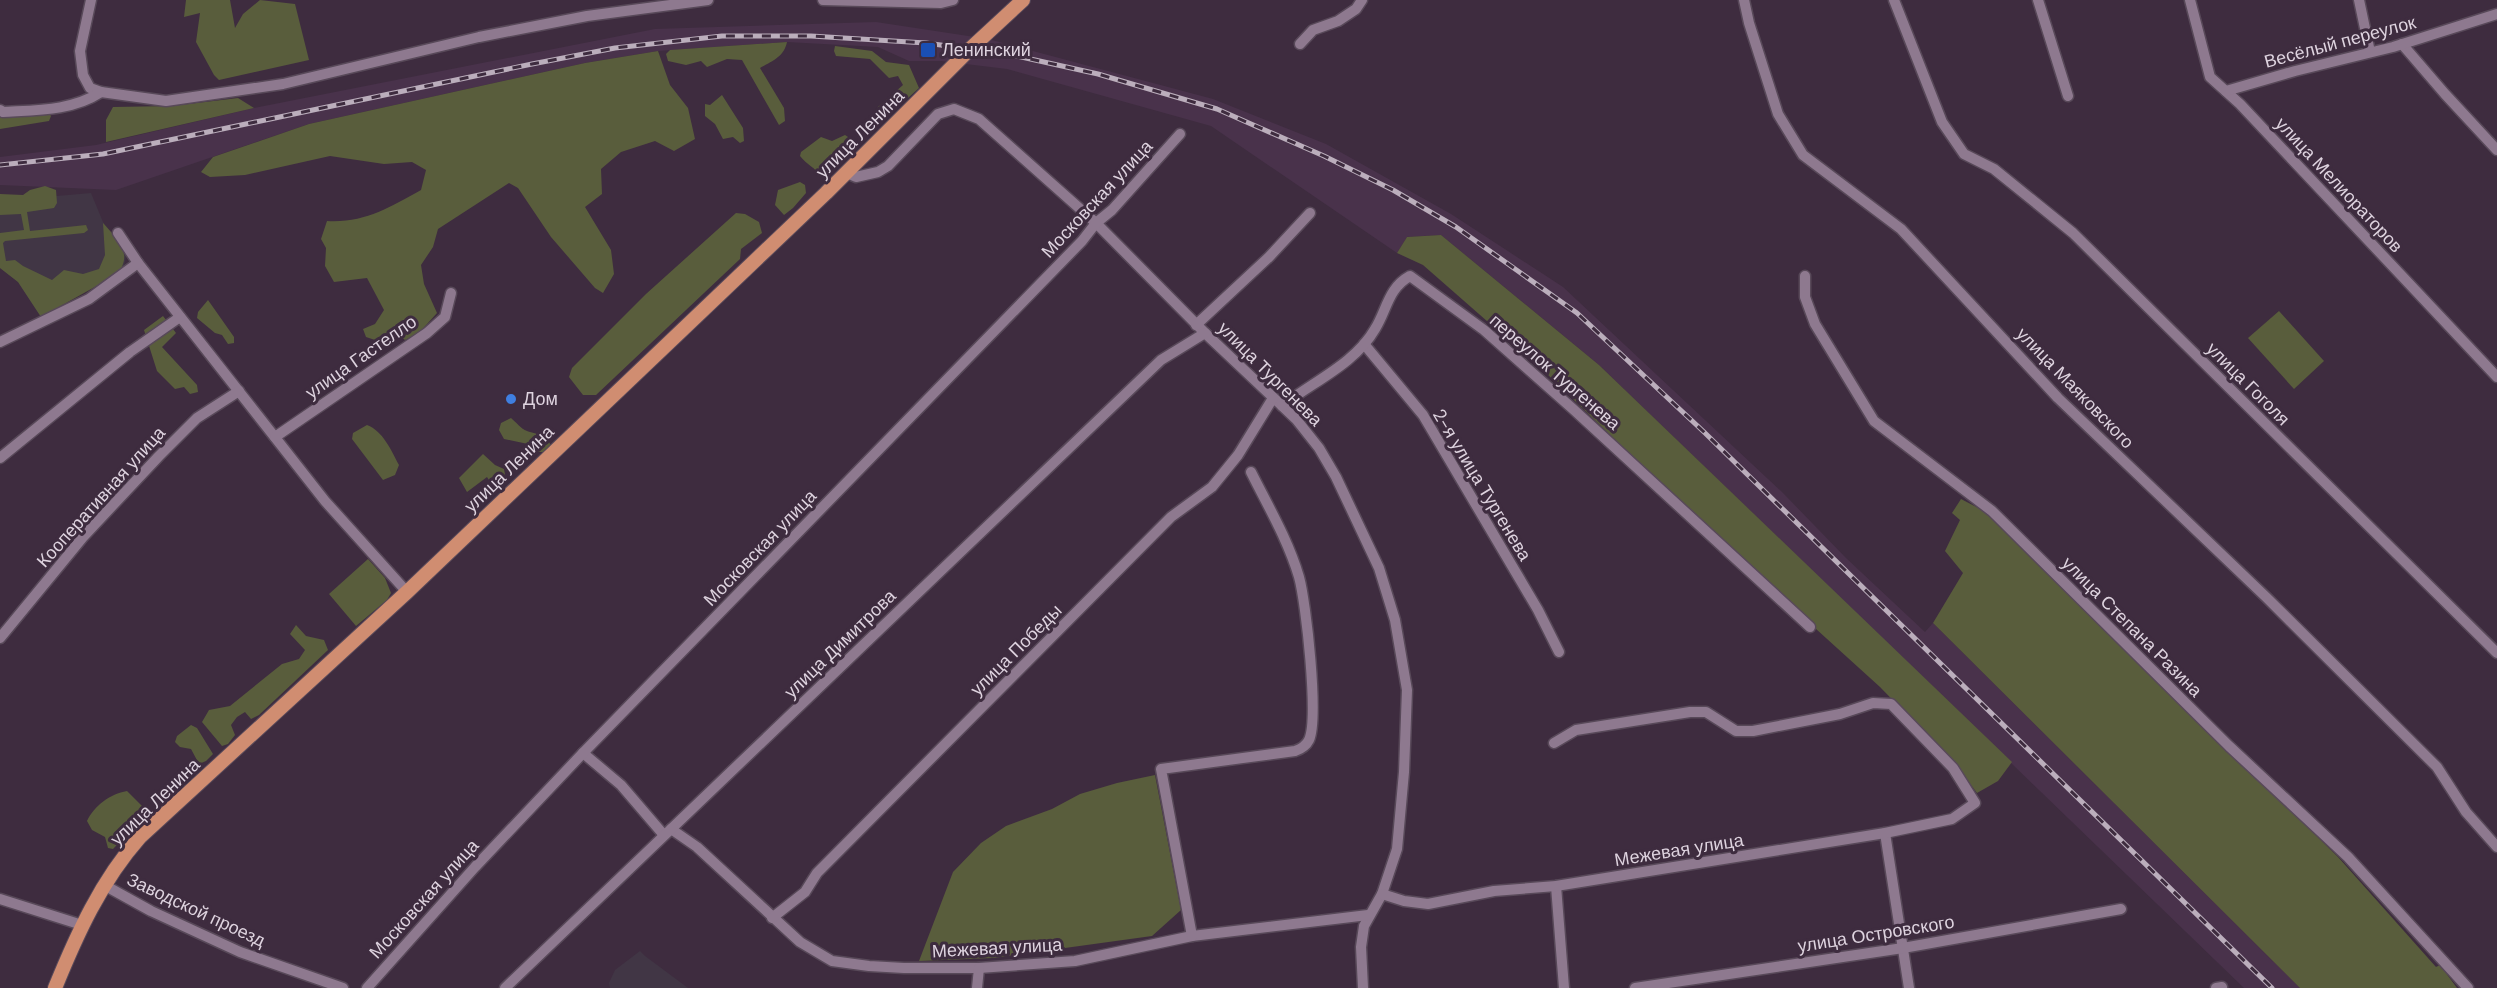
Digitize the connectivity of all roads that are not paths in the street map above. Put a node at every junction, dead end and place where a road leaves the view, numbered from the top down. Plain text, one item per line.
1 (92, 0) edge
2 (708, 0) edge
3 (823, 0) edge
4 (953, 0) edge
5 (1362, 0) edge
6 (1744, 0) edge
7 (1894, 0) edge
8 (2038, 0) edge
9 (2190, 0) edge
10 (2359, 0) edge
11 (1016, 2) edge
12 (2497, 14) edge
13 (1300, 44) dead end
14 (2402, 44) junction
15 (2370, 52) junction
16 (2226, 91) junction
17 (101, 92) junction
18 (2068, 96) dead end
19 (0, 110) edge
20 (1180, 134) dead end
21 (2497, 150) edge
22 (847, 173) junction
23 (1310, 213) dead end
24 (1096, 223) junction
25 (118, 233) dead end
26 (138, 263) junction
27 (1805, 276) dead end
28 (451, 293) dead end
29 (180, 317) junction
30 (1196, 324) junction
31 (1205, 333) junction
32 (0, 342) edge
33 (1364, 344) junction
34 (2497, 377) edge
35 (238, 391) junction
36 (1273, 398) junction
37 (1282, 406) junction
38 (275, 437) junction
39 (0, 458) edge
40 (1251, 472) dead end
41 (407, 592) junction
42 (1810, 627) dead end
43 (0, 638) edge
44 (1559, 652) dead end
45 (2497, 653) edge
46 (1554, 743) dead end
47 (583, 753) junction
48 (667, 832) junction
49 (1885, 833) junction
50 (2497, 847) edge
51 (104, 885) junction
52 (1556, 886) junction
53 (1382, 894) junction
54 (0, 899) edge
55 (2121, 909) dead end
56 (1368, 915) junction
57 (772, 918) junction
58 (82, 925) junction
59 (1192, 936) junction
60 (1903, 948) junction
61 (979, 968) junction
62 (55, 988) edge
63 (342, 988) edge
64 (367, 988) edge
65 (505, 988) edge
66 (977, 988) edge
67 (1363, 988) edge
68 (1563, 988) edge
69 (1635, 988) edge
70 (1909, 988) edge
71 (2468, 988) edge

1 - 17 street
2 - 17 street
3 - 4 street
5 - 13 street
6 - 50 street, улица Маяковского
7 - 45 street, улица Гоголя
8 - 18 street
9 - 16 street, улица Мелиораторов
10 - 15 street
11 - 22 main road, улица Ленина
12 - 14 street, Весёлый переулок
14 - 15 street, Весёлый переулок
14 - 21 street
15 - 16 street, Весёлый переулок
16 - 34 street, улица Мелиораторов
17 - 19 street
20 - 24 street, Московская улица
22 - 24 street, улица Тургенева
22 - 41 main road, улица Ленина
23 - 30 street
24 - 30 street, улица Тургенева
24 - 47 street, Московская улица
25 - 26 street
26 - 29 street
26 - 32 street
27 - 71 street, улица Степана Разина
28 - 38 street, улица Гастелло
29 - 35 street
29 - 39 street
30 - 31 street, улица Тургенева
31 - 36 street, улица Тургенева
31 - 48 street, улица Димитрова
33 - 37 street, переулок Тургенева
33 - 42 street, переулок Тургенева
33 - 44 street, 2-я улица Тургенева
35 - 38 street
35 - 43 street, Кооперативная улица
36 - 37 street, улица Тургенева
36 - 57 street, улица Победы
37 - 53 street, улица Тургенева
38 - 41 street
40 - 59 street
41 - 51 main road, улица Ленина
46 - 49 street, Межевая улица
47 - 48 street, Межевая улица
47 - 64 street, Московская улица
48 - 57 street, Межевая улица
48 - 65 street, улица Димитрова
49 - 52 street, Межевая улица
49 - 60 street
51 - 58 main road, улица Ленина
51 - 63 street, Заводской проезд
52 - 53 street, Межевая улица
52 - 68 street
53 - 56 street, улица Тургенева
54 - 58 street
55 - 60 street, улица Островского
56 - 59 street, Межевая улица
56 - 67 street, улица Тургенева
57 - 61 street, Межевая улица
58 - 62 main road, улица Ленина
59 - 61 street, Межевая улица
60 - 69 street, улица Островского
60 - 70 street
61 - 66 street

